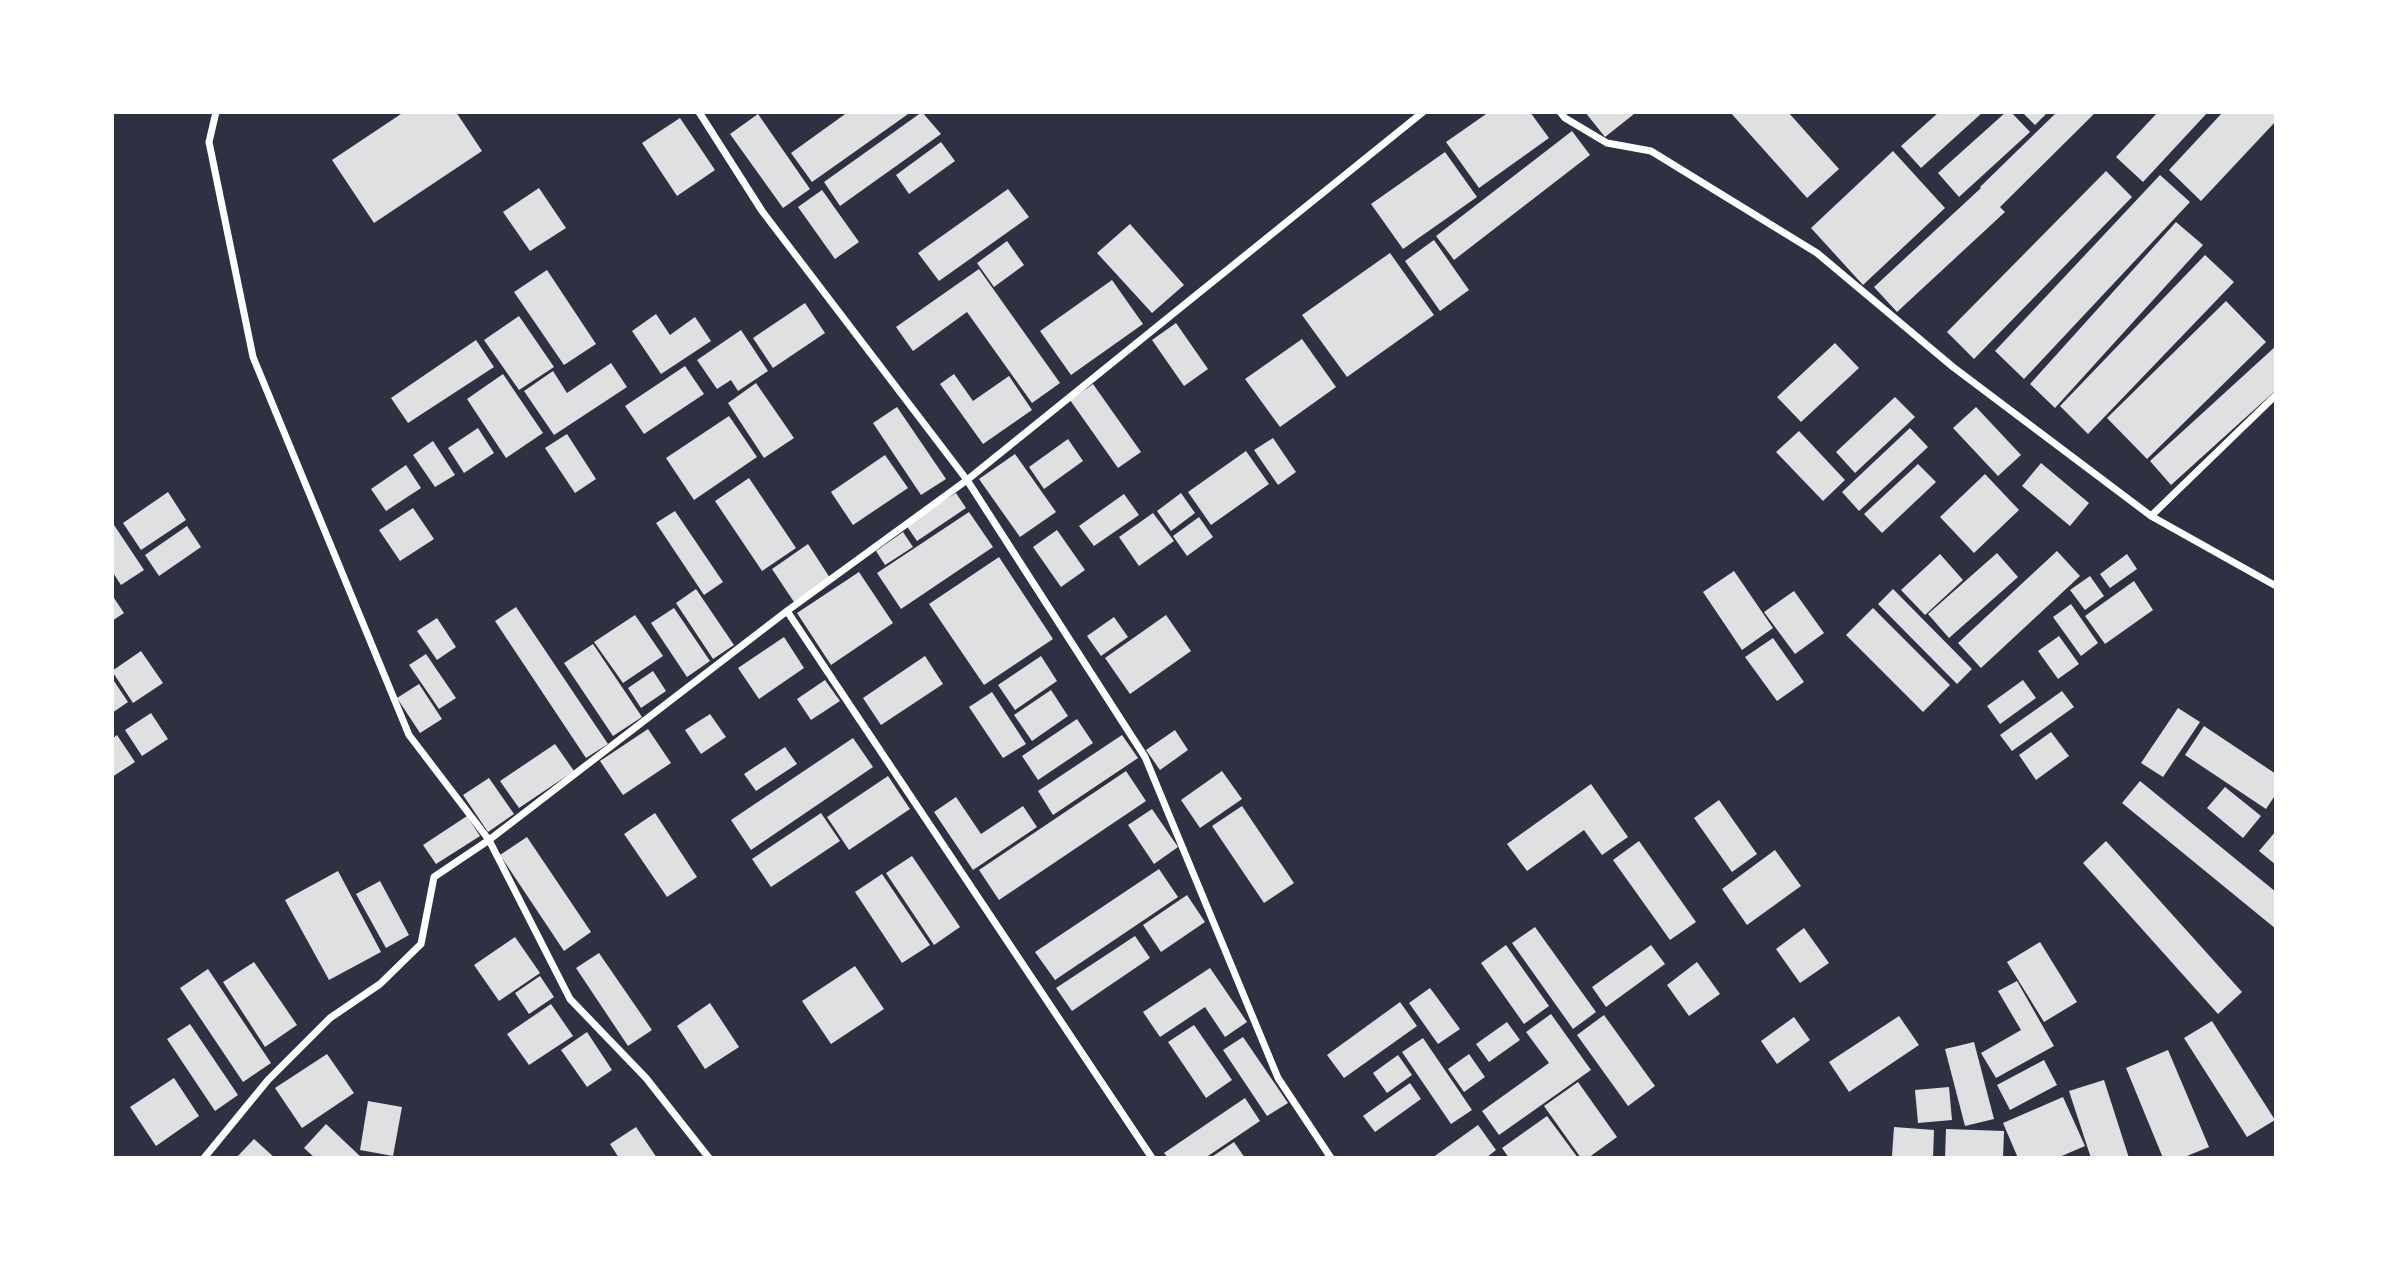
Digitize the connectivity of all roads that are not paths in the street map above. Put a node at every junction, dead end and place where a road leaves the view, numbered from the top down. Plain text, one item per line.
1 (216, 112) edge
2 (699, 112) edge
3 (1423, 112) edge
4 (1560, 112) edge
5 (2276, 395) edge
6 (967, 480) junction
7 (2151, 516) junction
8 (2276, 586) edge
9 (787, 611) junction
10 (489, 840) junction
11 (204, 1158) edge
12 (709, 1158) edge
13 (1152, 1158) edge
14 (1331, 1158) edge

1 - 10 street
2 - 6 street
3 - 6 street
4 - 7 street
5 - 7 street
6 - 9 street
6 - 14 street
7 - 8 street
9 - 10 street
9 - 13 street
10 - 11 street
10 - 12 street

